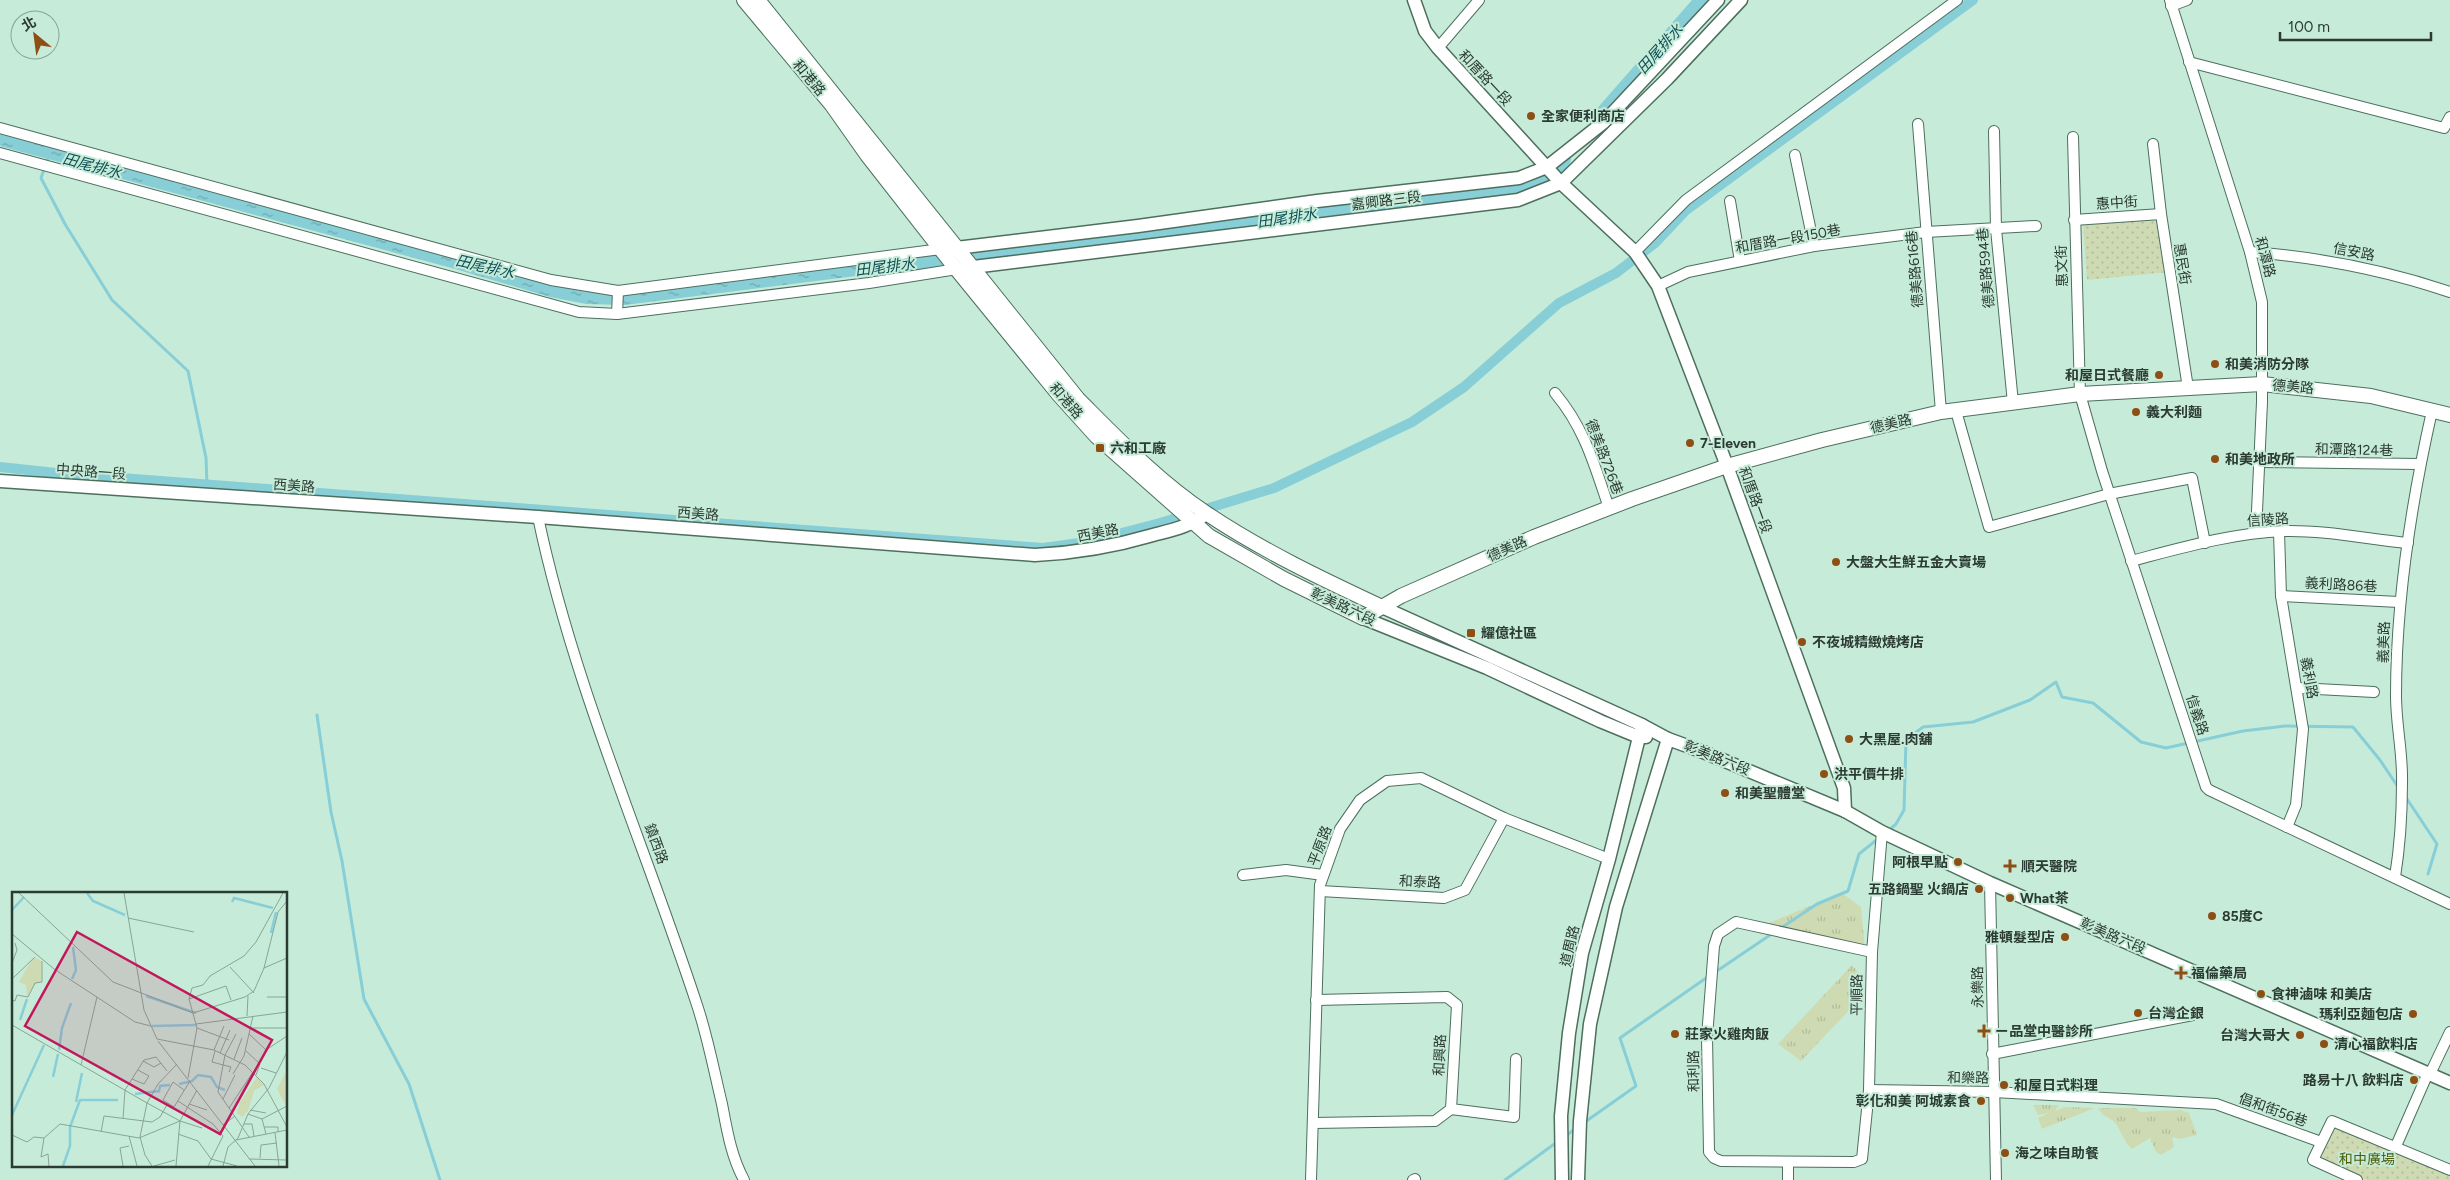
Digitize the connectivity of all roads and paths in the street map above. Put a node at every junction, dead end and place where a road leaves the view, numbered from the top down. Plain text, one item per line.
1 (744, 0) edge
2 (758, 0) edge
3 (1414, 0) edge
4 (1480, 0) edge
5 (1718, 0) edge
6 (1741, 0) edge
7 (1956, 0) edge
8 (2187, 0) edge
9 (2171, 3) edge
10 (1438, 48) junction
11 (2189, 62) junction
12 (2450, 117) edge
13 (1918, 124) dead end
14 (0, 128) edge
15 (1994, 131) dead end
16 (2073, 137) dead end
17 (2153, 144) dead end
18 (0, 153) edge
19 (1795, 154) dead end
20 (1547, 167) junction
21 (1559, 180) junction
22 (1730, 201) dead end
23 (2161, 214) junction
24 (2074, 220) junction
25 (2036, 226) dead end
26 (1996, 229) junction
27 (1926, 232) junction
28 (1814, 246) junction
29 (950, 250) junction
30 (1635, 252) junction
31 (2250, 252) junction
32 (1740, 261) junction
33 (963, 266) junction
34 (1658, 286) junction
35 (618, 291) junction
36 (2450, 292) edge
37 (617, 314) junction
38 (2262, 384) junction
39 (2188, 388) junction
40 (1555, 393) dead end
41 (2080, 394) junction
42 (2013, 403) junction
43 (1956, 411) junction
44 (2432, 411) junction
45 (1941, 412) junction
46 (2450, 415) edge
47 (2259, 462) junction
48 (2419, 464) junction
49 (1727, 466) junction
50 (0, 481) edge
51 (180, 494) joint
52 (2109, 494) junction
53 (1187, 508) junction
54 (1609, 508) junction
55 (1206, 513) junction
56 (538, 517) junction
57 (1194, 523) junction
58 (2278, 532) junction
59 (2256, 533) junction
60 (2205, 543) junction
61 (2408, 543) junction
62 (2131, 560) junction
63 (1293, 564) junction
64 (1284, 579) junction
65 (2281, 596) junction
66 (2399, 602) junction
67 (1382, 606) junction
68 (1363, 618) junction
69 (2298, 688) junction
70 (2374, 692) dead end
71 (1640, 731) junction
72 (1668, 740) junction
73 (1844, 812) junction
74 (1504, 818) junction
75 (2288, 827) junction
76 (1882, 832) junction
77 (1609, 859) junction
78 (1243, 875) dead end
79 (1323, 876) junction
80 (2395, 877) junction
81 (1990, 883) junction
82 (1320, 891) junction
83 (2450, 904) edge
84 (1872, 952) junction
85 (1316, 1000) junction
86 (2198, 1014) dead end
87 (2450, 1032) edge
88 (1992, 1054) junction
89 (1516, 1059) dead end
90 (2429, 1074) junction
91 (2450, 1083) edge
92 (1869, 1090) junction
93 (1994, 1092) junction
94 (2216, 1104) joint
95 (1451, 1109) junction
96 (1313, 1123) junction
97 (2321, 1142) junction
98 (2396, 1146) junction
99 (1862, 1160) joint
100 (1788, 1162) junction
101 (2450, 1170) edge
102 (744, 1180) edge
103 (1311, 1180) edge
104 (1562, 1180) edge
105 (1578, 1180) edge
106 (1788, 1180) edge
107 (1996, 1180) edge
108 (2358, 1180) edge

1 - 29 main road, 和港路
2 - 29 main road, 和港路
3 - 10 street, 和厝路一段
4 - 10 street
5 - 20 street, 嘉卿路三段
6 - 21 street, 嘉卿路三段
7 - 30 street
8 - 9 street
9 - 11 street, 和潭路
10 - 20 street, 和厝路一段
11 - 12 street
11 - 31 street, 和潭路
13 - 27 street, 德美路616巷
14 - 35 street
15 - 26 street, 德美路594巷
16 - 24 street, 惠文街
17 - 23 street, 惠民街
18 - 37 street
19 - 28 street
20 - 21 street, 和厝路一段
20 - 29 street, 嘉卿路三段
21 - 30 street, 和厝路一段
21 - 33 street, 嘉卿路三段
22 - 32 street
23 - 24 street, 惠中街
23 - 39 street, 惠民街
24 - 41 street, 惠文街
25 - 26 street, 和厝路一段150巷
26 - 27 street, 和厝路一段150巷
26 - 42 street, 德美路594巷
27 - 28 street, 和厝路一段150巷
27 - 45 street, 德美路616巷
28 - 32 street, 和厝路一段150巷
29 - 33 main road, 和港路
29 - 35 street
30 - 34 street, 和厝路一段
31 - 36 street, 信安路
31 - 38 street, 和潭路
32 - 34 street, 和厝路一段150巷
33 - 37 street
33 - 53 main road, 和港路
34 - 49 street, 和厝路一段
35 - 37 street
38 - 39 main road, 德美路
38 - 44 main road, 德美路
38 - 47 street, 和潭路
39 - 41 main road, 德美路
40 - 54 street, 德美路726巷
41 - 42 main road, 德美路
41 - 52 street, 信義路
42 - 43 main road, 德美路
43 - 45 main road, 德美路
43 - 52 street
44 - 46 main road, 德美路
44 - 48 street, 義美路
45 - 49 main road, 德美路
47 - 48 street, 和潭路124巷
47 - 59 street, 和潭路
48 - 61 street, 義美路
49 - 54 main road, 德美路
49 - 73 street, 和厝路一段
50 - 51 street, 中央路一段
51 - 56 street, 西美路
52 - 60 street
52 - 62 street, 信義路
53 - 55 main road, 和港路
53 - 57 main road, 和港路
54 - 67 main road, 德美路
55 - 57 street, 西美路
55 - 63 main road, 彰美路六段
56 - 57 street, 西美路
56 - 102 street, 鎮西路
57 - 64 main road, 彰美路六段
58 - 59 street, 信陵路
58 - 61 street, 信陵路
58 - 65 street, 義利路
59 - 60 street, 信陵路
60 - 62 street, 信陵路
61 - 66 street, 義美路
62 - 75 street, 信義路
63 - 64 main road
63 - 67 main road, 彰美路六段
64 - 68 main road, 彰美路六段
65 - 66 street, 義利路86巷
65 - 69 street, 義利路
66 - 80 street, 義美路
67 - 68 main road, 德美路
67 - 71 street, 彰美路六段
68 - 71 street, 彰美路六段
69 - 70 street
69 - 75 street, 義利路
71 - 72 street, 彰美路六段
71 - 77 street, 道周路
72 - 73 street, 彰美路六段
72 - 105 street
73 - 76 street, 彰美路六段
74 - 77 street, 平原路
74 - 79 street, 平原路
74 - 82 street, 和泰路
75 - 80 street, 信義路
76 - 81 street, 彰美路六段
76 - 84 street, 平順路
77 - 104 street, 道周路
78 - 79 street
79 - 82 street, 平原路
80 - 83 street, 信義路
81 - 88 street, 永樂路
81 - 90 street, 彰美路六段
82 - 85 street, 平原路
84 - 92 street, 平順路
84 - 100 street, 和利路
85 - 95 street, 和興路
85 - 96 street, 平原路
86 - 88 street
87 - 90 street
88 - 93 street, 永樂路
89 - 95 street
90 - 91 street, 彰美路六段
90 - 98 street
92 - 93 street, 和樂路
92 - 99 street, 平順路
93 - 94 street, 和樂路
93 - 107 street, 永樂路
94 - 97 street, 倡和街56巷
95 - 96 street
96 - 103 street, 平原路
97 - 98 street
97 - 108 street
98 - 101 street
99 - 100 street, 和利路
100 - 106 street

